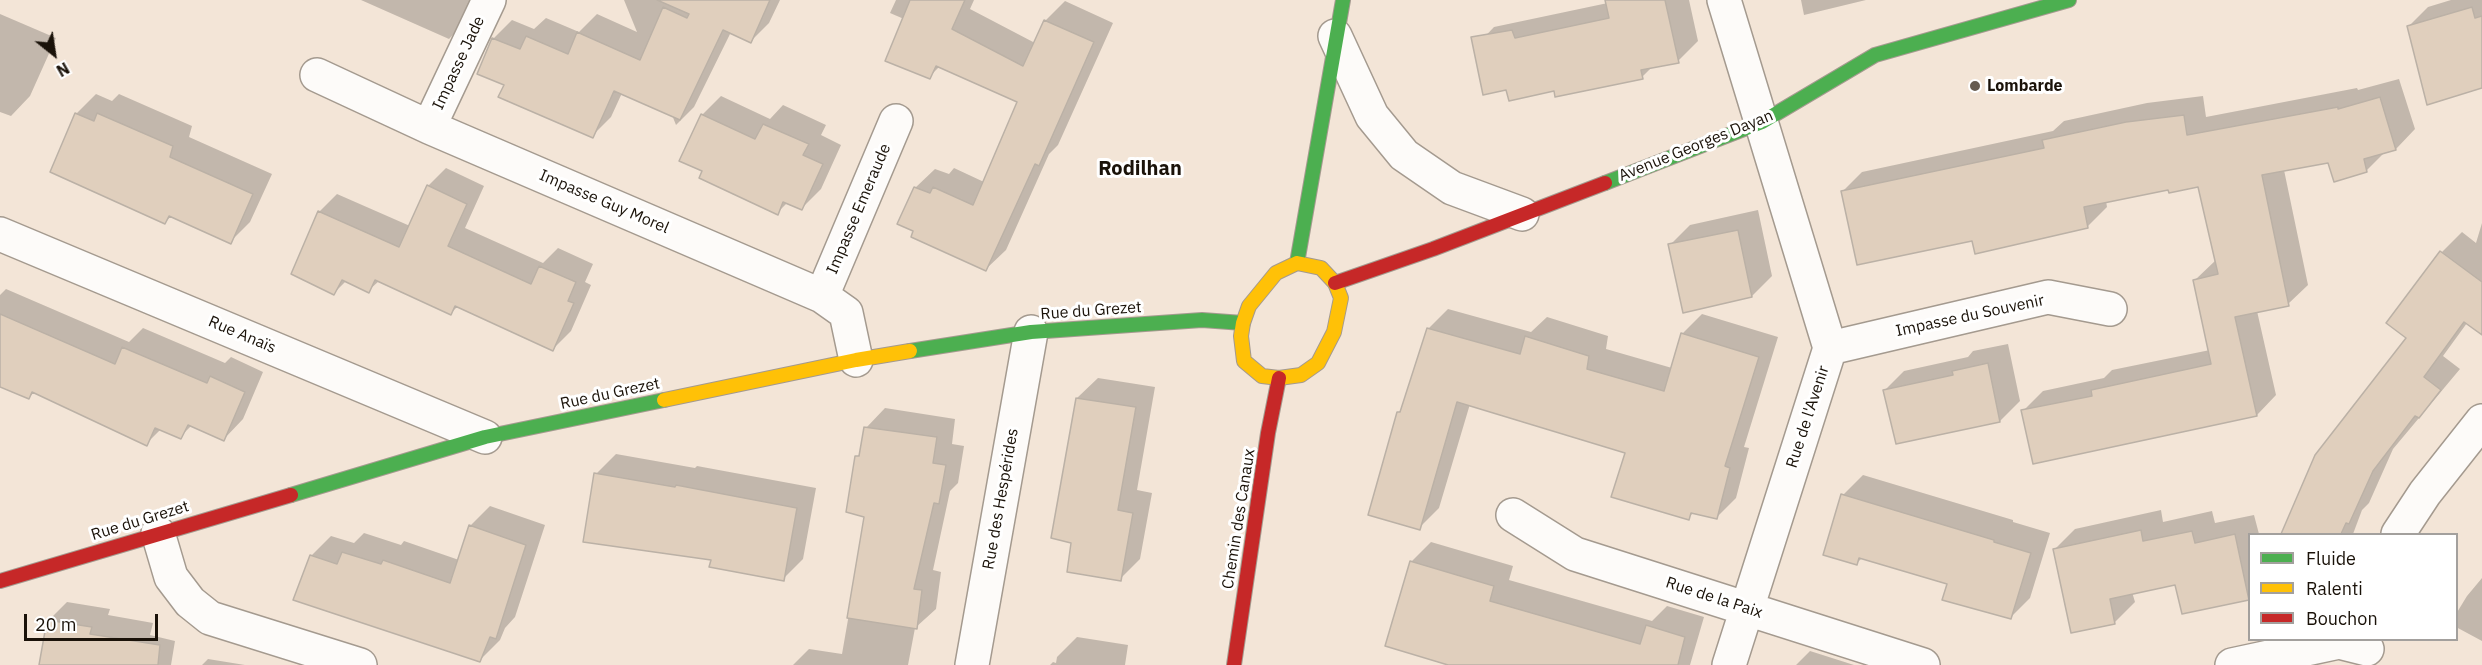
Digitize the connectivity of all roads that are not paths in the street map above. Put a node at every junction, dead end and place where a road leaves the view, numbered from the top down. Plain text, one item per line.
1 (489, 0) edge
2 (1342, 0) edge
3 (1724, 0) edge
4 (2069, 0) edge
5 (1335, 36) junction
6 (317, 75) dead end
7 (896, 121) dead end
8 (1762, 122) junction
9 (429, 127) junction
10 (1522, 214) junction
11 (0, 234) edge
12 (1297, 262) junction
13 (1335, 283) junction
14 (822, 296) junction
15 (2110, 309) dead end
16 (1243, 324) junction
17 (1031, 332) junction
18 (1830, 348) junction
19 (856, 360) junction
20 (1279, 378) junction
21 (2482, 421) edge
22 (485, 437) junction
23 (1513, 515) dead end
24 (158, 532) junction
25 (2399, 533) edge
26 (0, 581) edge
27 (1747, 608) junction
28 (2367, 651) edge
29 (360, 665) edge
30 (972, 665) edge
31 (1234, 665) edge
32 (1729, 665) edge
33 (1923, 665) edge
34 (2232, 665) edge

1 - 9 street, Impasse Jade
2 - 5 street
3 - 8 street, Rue de l'Avenir
4 - 8 street, Avenue Georges Dayan
5 - 10 street
5 - 12 street
6 - 9 street, Impasse Guy Morel
7 - 14 street, Impasse Emeraude
8 - 10 street, Avenue Georges Dayan
8 - 18 street, Rue de l'Avenir
9 - 14 street, Impasse Guy Morel
10 - 13 street, Avenue Georges Dayan
11 - 22 street, Rue Anaïs
12 - 13 street
12 - 16 street
13 - 20 street
14 - 19 street, Impasse Guy Morel
15 - 18 street, Impasse du Souvenir
16 - 17 street, Rue du Grezet
16 - 20 street
17 - 19 street, Rue du Grezet
17 - 30 street, Rue des Hespérides
18 - 27 street, Rue de l'Avenir
19 - 22 street, Rue du Grezet
20 - 31 street, Chemin des Canaux
21 - 25 street
22 - 24 street, Rue du Grezet
23 - 27 street, Rue de la Paix
24 - 26 street, Rue du Grezet
24 - 29 street
27 - 32 street, Rue de l'Avenir
27 - 33 street, Rue de la Paix
28 - 34 street

